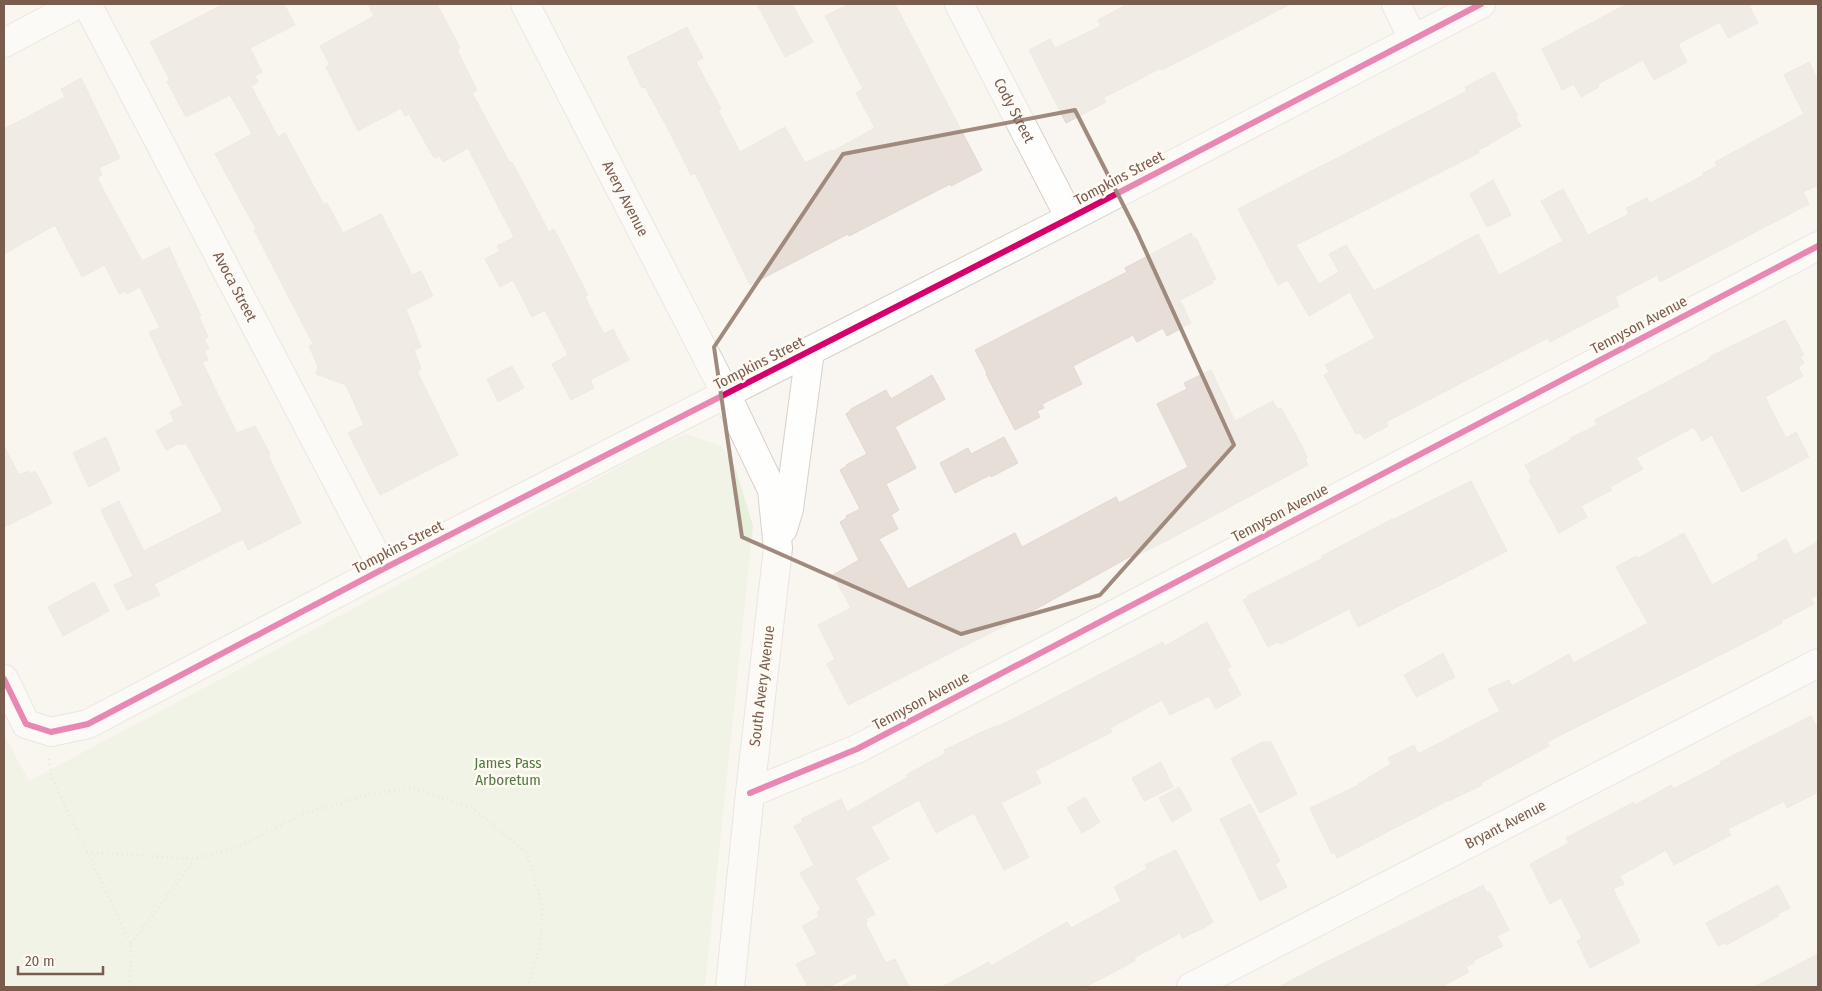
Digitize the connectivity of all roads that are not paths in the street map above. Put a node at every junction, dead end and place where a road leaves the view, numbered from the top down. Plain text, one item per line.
1 (78, 4) edge
2 (87, 4) edge
3 (525, 4) edge
4 (959, 4) edge
5 (1396, 4) edge
6 (1481, 4) edge
7 (1413, 39) junction
8 (4, 43) edge
9 (1070, 218) junction
10 (1818, 246) edge
11 (810, 351) junction
12 (726, 394) junction
13 (778, 548) junction
14 (383, 569) junction
15 (1818, 663) edge
16 (4, 679) edge
17 (750, 793) junction
18 (730, 987) edge
19 (1192, 987) edge

1 - 8 street
2 - 14 street, Avoca Street
3 - 12 street, Avery Avenue
4 - 9 street, Cody Street
5 - 7 street
6 - 7 street, Tompkins Street
7 - 9 street, Tompkins Street
9 - 11 street, Tompkins Street
10 - 17 street, Tennyson Avenue
11 - 12 street, Tompkins Street
11 - 13 street
12 - 13 street, South Avery Avenue
12 - 14 street, Tompkins Street
13 - 17 street, South Avery Avenue
14 - 16 street, Tompkins Street
15 - 19 street, Bryant Avenue
17 - 18 street, South Avery Avenue

